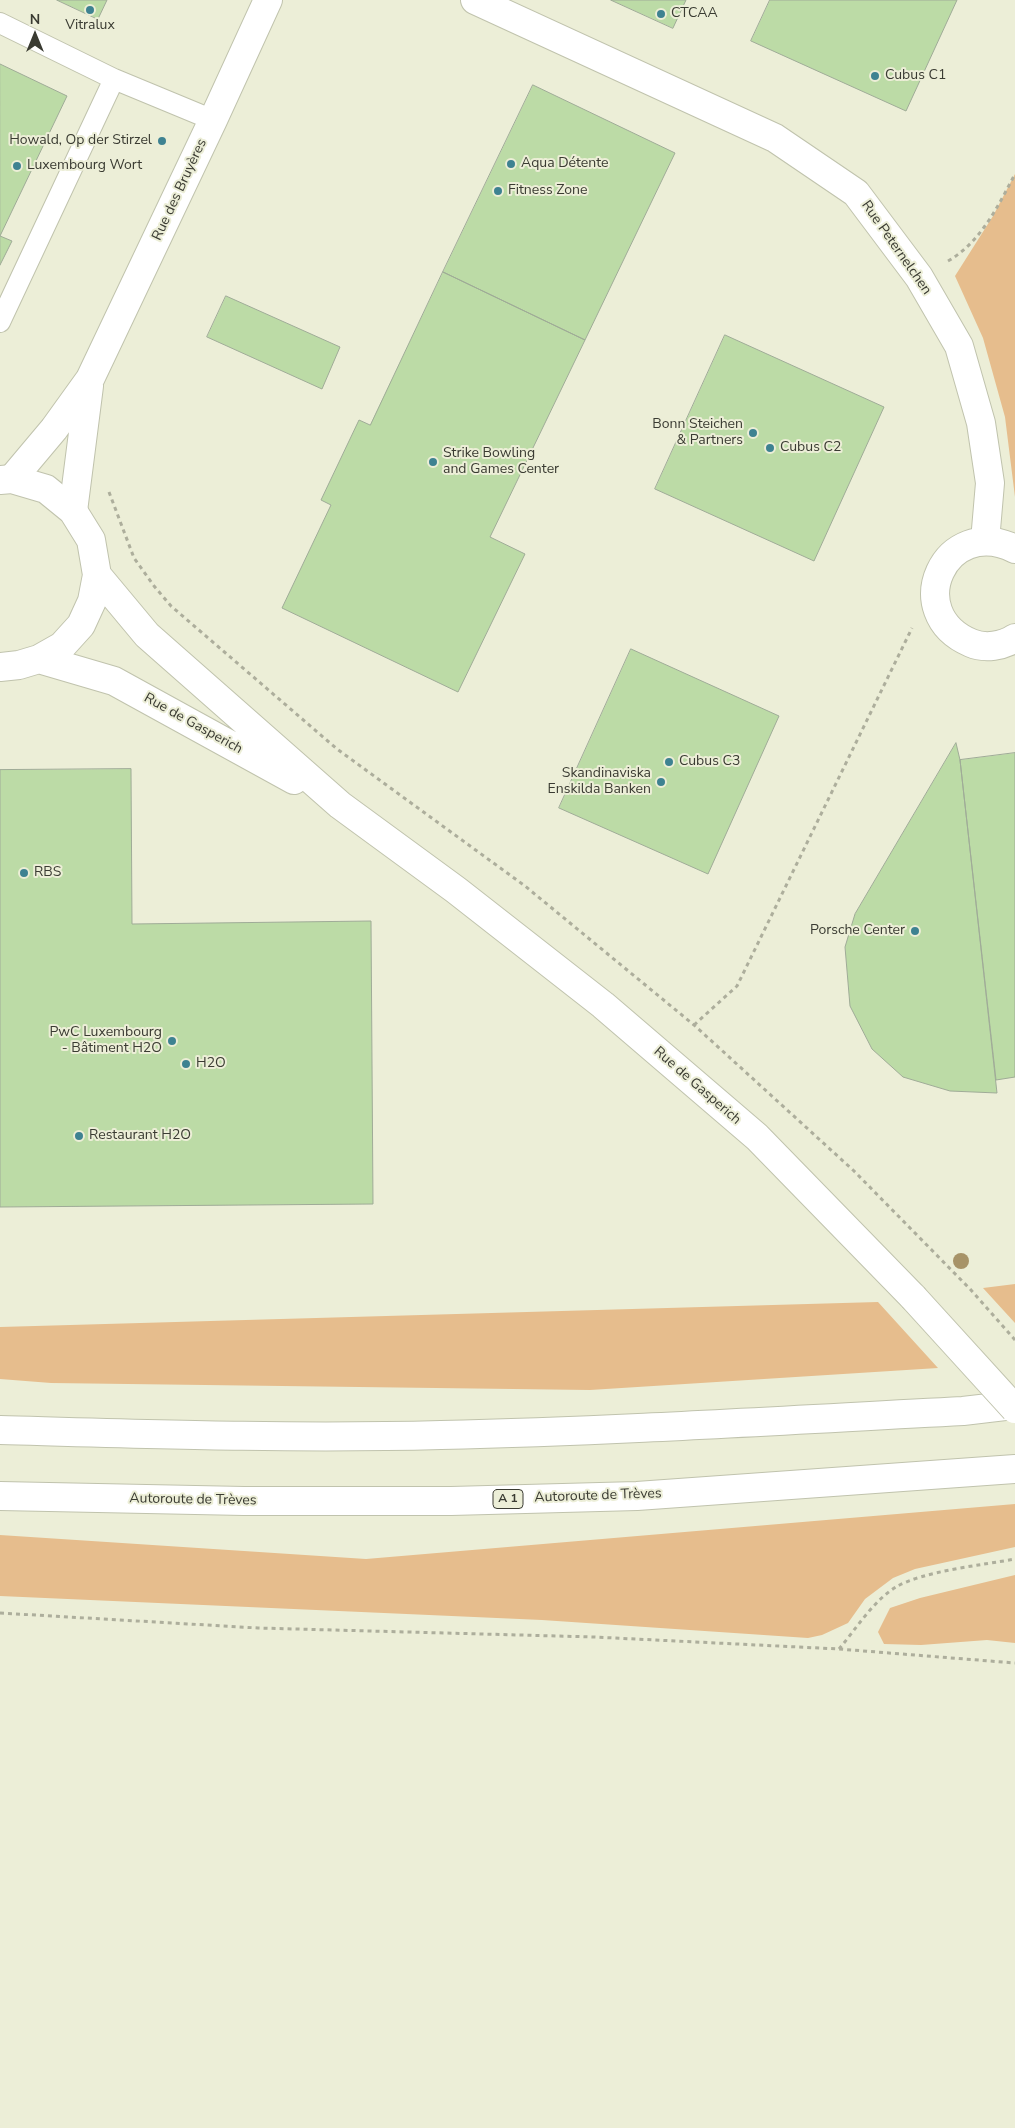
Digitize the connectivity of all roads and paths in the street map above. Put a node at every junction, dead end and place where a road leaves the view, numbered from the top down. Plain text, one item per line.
1 (268, 0) edge
2 (475, 0) edge
3 (0, 23) edge
4 (114, 79) junction
5 (213, 120) junction
6 (1015, 174) edge
7 (919, 277) junction
8 (0, 322) edge
9 (90, 380) junction
10 (6, 480) edge
11 (108, 487) dead end
12 (73, 510) junction
13 (985, 541) junction
14 (1015, 549) edge
15 (97, 575) junction
16 (934, 596) junction
17 (1015, 638) edge
18 (39, 659) junction
19 (0, 666) edge
20 (340, 805) junction
21 (694, 1025) junction
22 (1015, 1340) edge
23 (1015, 1405) edge
24 (1015, 1409) edge
25 (0, 1430) edge
26 (1015, 1469) edge
27 (0, 1496) edge
28 (1015, 1558) edge
29 (0, 1613) edge
30 (839, 1650) junction
31 (1015, 1663) edge

1 - 5 main road, Rue des Bruyères
2 - 7 main road, Rue Peternelchen
3 - 4 lane
4 - 5 lane
4 - 8 lane
5 - 9 main road, Rue des Bruyères
6 - 7 path
7 - 13 main road, Rue Peternelchen
9 - 10 main road
9 - 12 main road
10 - 12 main road
11 - 21 path
12 - 15 main road
13 - 14 main road
13 - 16 main road
15 - 18 main road
15 - 20 main road, Rue de Gasperich
16 - 17 main road
16 - 21 path
18 - 19 main road
18 - 20 main road, Rue de Gasperich
20 - 24 main road, Rue de Gasperich, bridge
21 - 22 path
23 - 25 main road
26 - 27 main road, Autoroute de Trèves / A 1
28 - 30 path
29 - 30 path
30 - 31 path

